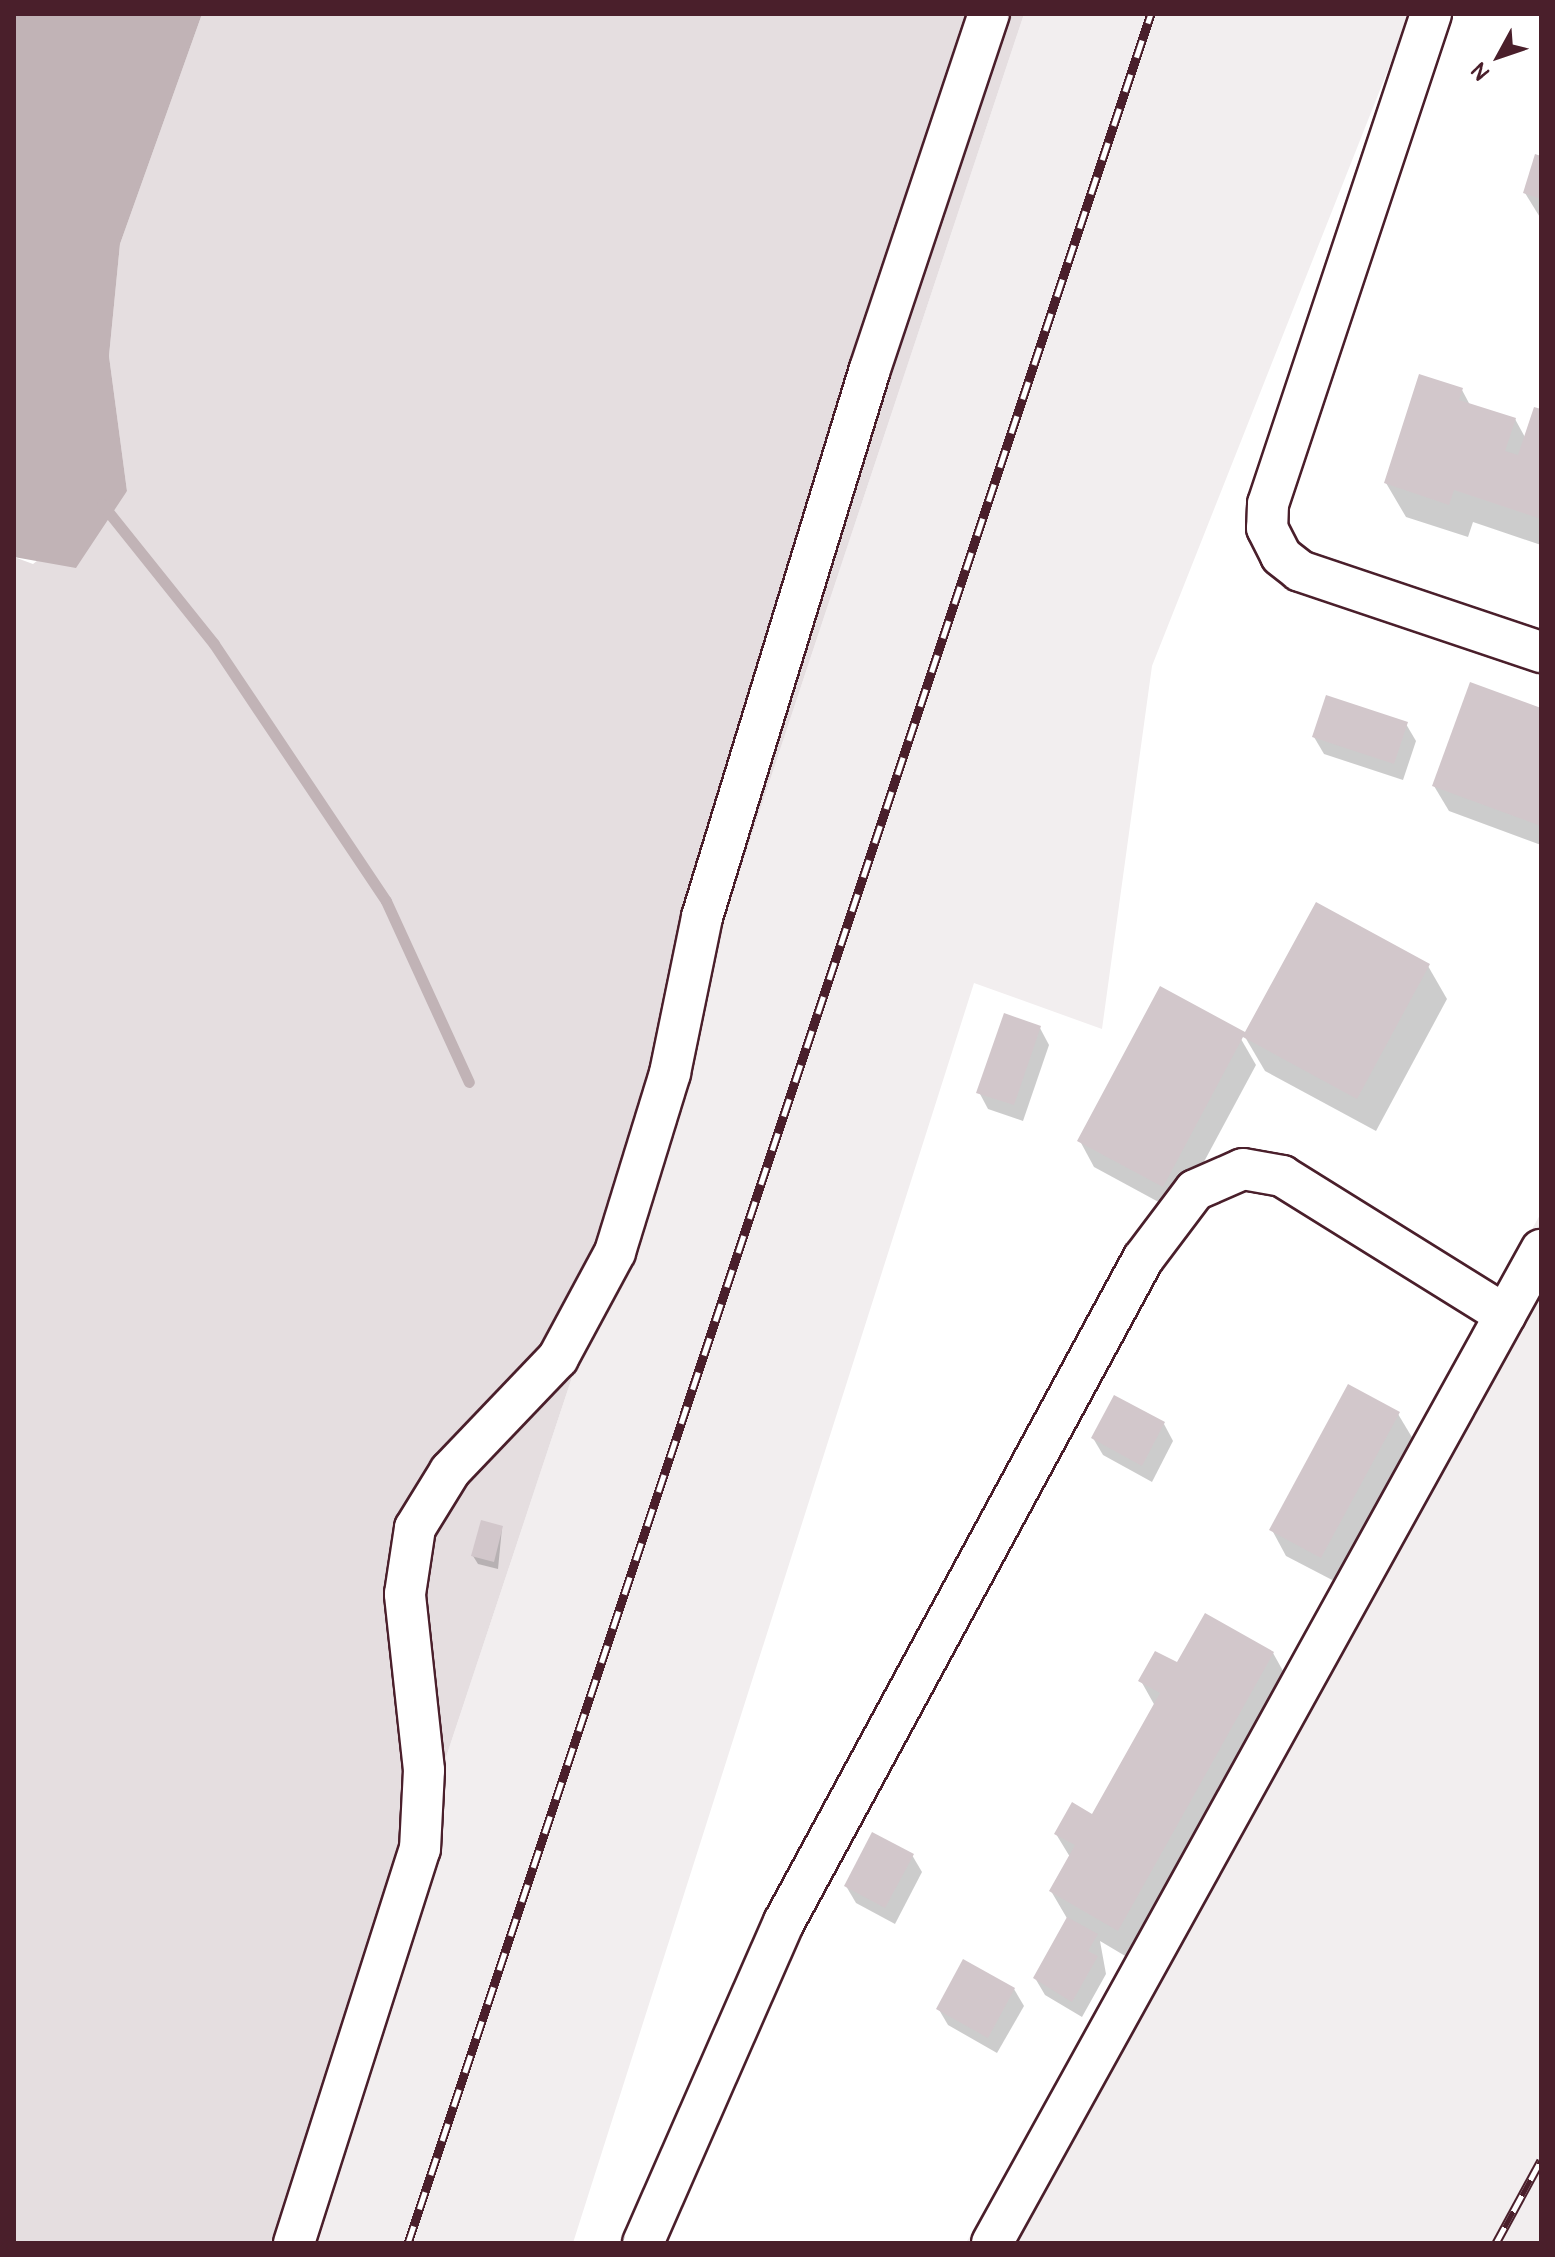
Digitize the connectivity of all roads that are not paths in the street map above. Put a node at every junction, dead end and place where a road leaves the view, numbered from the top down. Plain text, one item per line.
1 (989, 14) edge
2 (1431, 14) edge
3 (1541, 652) edge
4 (1541, 1250) edge
5 (1505, 1315) junction
6 (294, 2243) edge
7 (643, 2243) edge
8 (992, 2243) edge

1 - 6 lane
2 - 3 lane
4 - 5 lane
5 - 7 lane
5 - 8 lane

